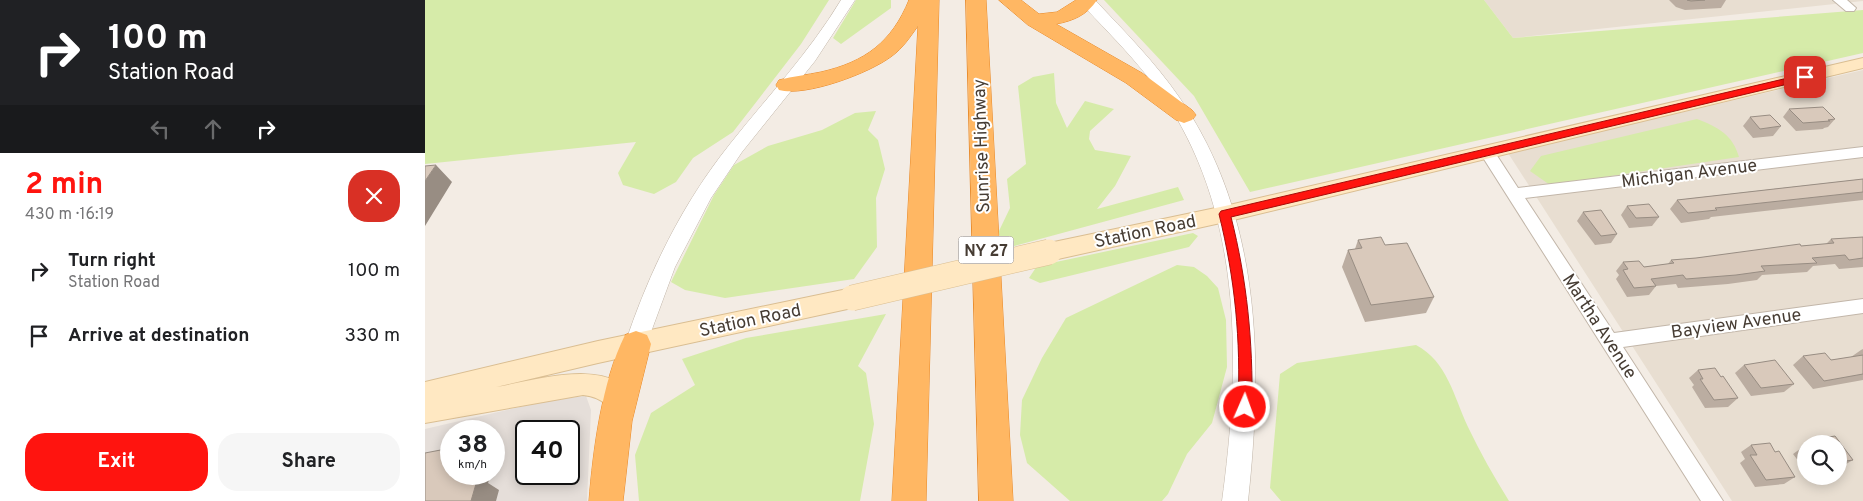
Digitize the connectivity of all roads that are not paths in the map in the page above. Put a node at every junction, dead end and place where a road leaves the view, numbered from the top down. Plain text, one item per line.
1 (849, 0) edge
2 (919, 0) edge
3 (929, 0) edge
4 (975, 0) edge
5 (1009, 0) edge
6 (1087, 0) edge
7 (1839, 0) edge
8 (1850, 8) dead end
9 (1035, 21) junction
10 (1863, 63) edge
11 (787, 85) junction
12 (1184, 115) junction
13 (1487, 152) junction
14 (1863, 152) edge
15 (1514, 194) junction
16 (1225, 214) junction
17 (1863, 306) edge
18 (1609, 341) junction
19 (636, 344) junction
20 (425, 393) edge
21 (621, 400) junction
22 (425, 411) edge
23 (606, 501) edge
24 (909, 501) edge
25 (996, 501) edge
26 (1235, 501) edge
27 (1713, 501) edge

1 - 11 street
2 - 11 highway
3 - 24 highway
4 - 25 highway, Sunrise Highway / NY 27
5 - 9 highway
6 - 9 highway
6 - 12 street
7 - 8 street
9 - 12 highway
10 - 13 main road, Station Road
11 - 19 street
12 - 16 street
13 - 15 street, Martha Avenue
13 - 16 main road, Station Road
14 - 15 street, Michigan Avenue
15 - 18 street, Martha Avenue
16 - 19 main road, Station Road, bridge
16 - 26 street
17 - 18 street, Bayview Avenue
18 - 27 street, Martha Avenue
19 - 20 main road, Station Road
19 - 21 highway
21 - 22 main road
21 - 23 highway

